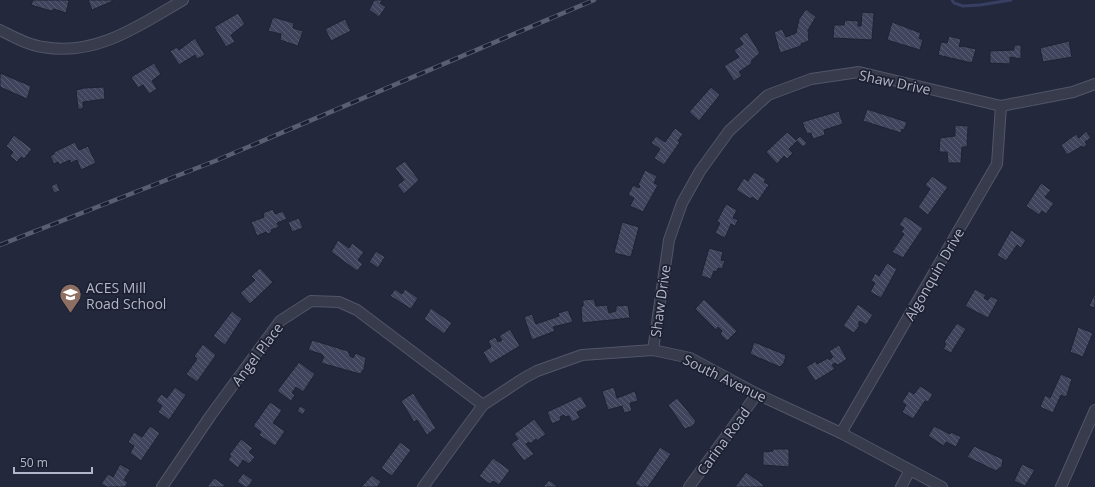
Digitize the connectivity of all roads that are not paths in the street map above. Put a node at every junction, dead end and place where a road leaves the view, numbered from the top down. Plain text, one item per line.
1 (183, 0) edge
2 (0, 30) edge
3 (1095, 84) edge
4 (1001, 106) junction
5 (653, 350) junction
6 (758, 394) junction
7 (483, 405) junction
8 (1095, 410) edge
9 (841, 433) junction
10 (910, 470) junction
11 (162, 487) edge
12 (423, 487) edge
13 (690, 487) edge
14 (901, 487) edge
15 (942, 487) edge
16 (1061, 487) edge

1 - 2 street
3 - 4 street, Shaw Drive
4 - 5 street, Shaw Drive
4 - 9 street, Algonquin Drive
5 - 6 street, South Avenue
5 - 7 street, South Avenue
6 - 9 street, South Avenue
6 - 13 street, Carina Road
7 - 11 street, Angel Place
7 - 12 street, South Avenue
8 - 16 street
9 - 10 street, South Avenue
10 - 14 street
10 - 15 street, South Avenue

